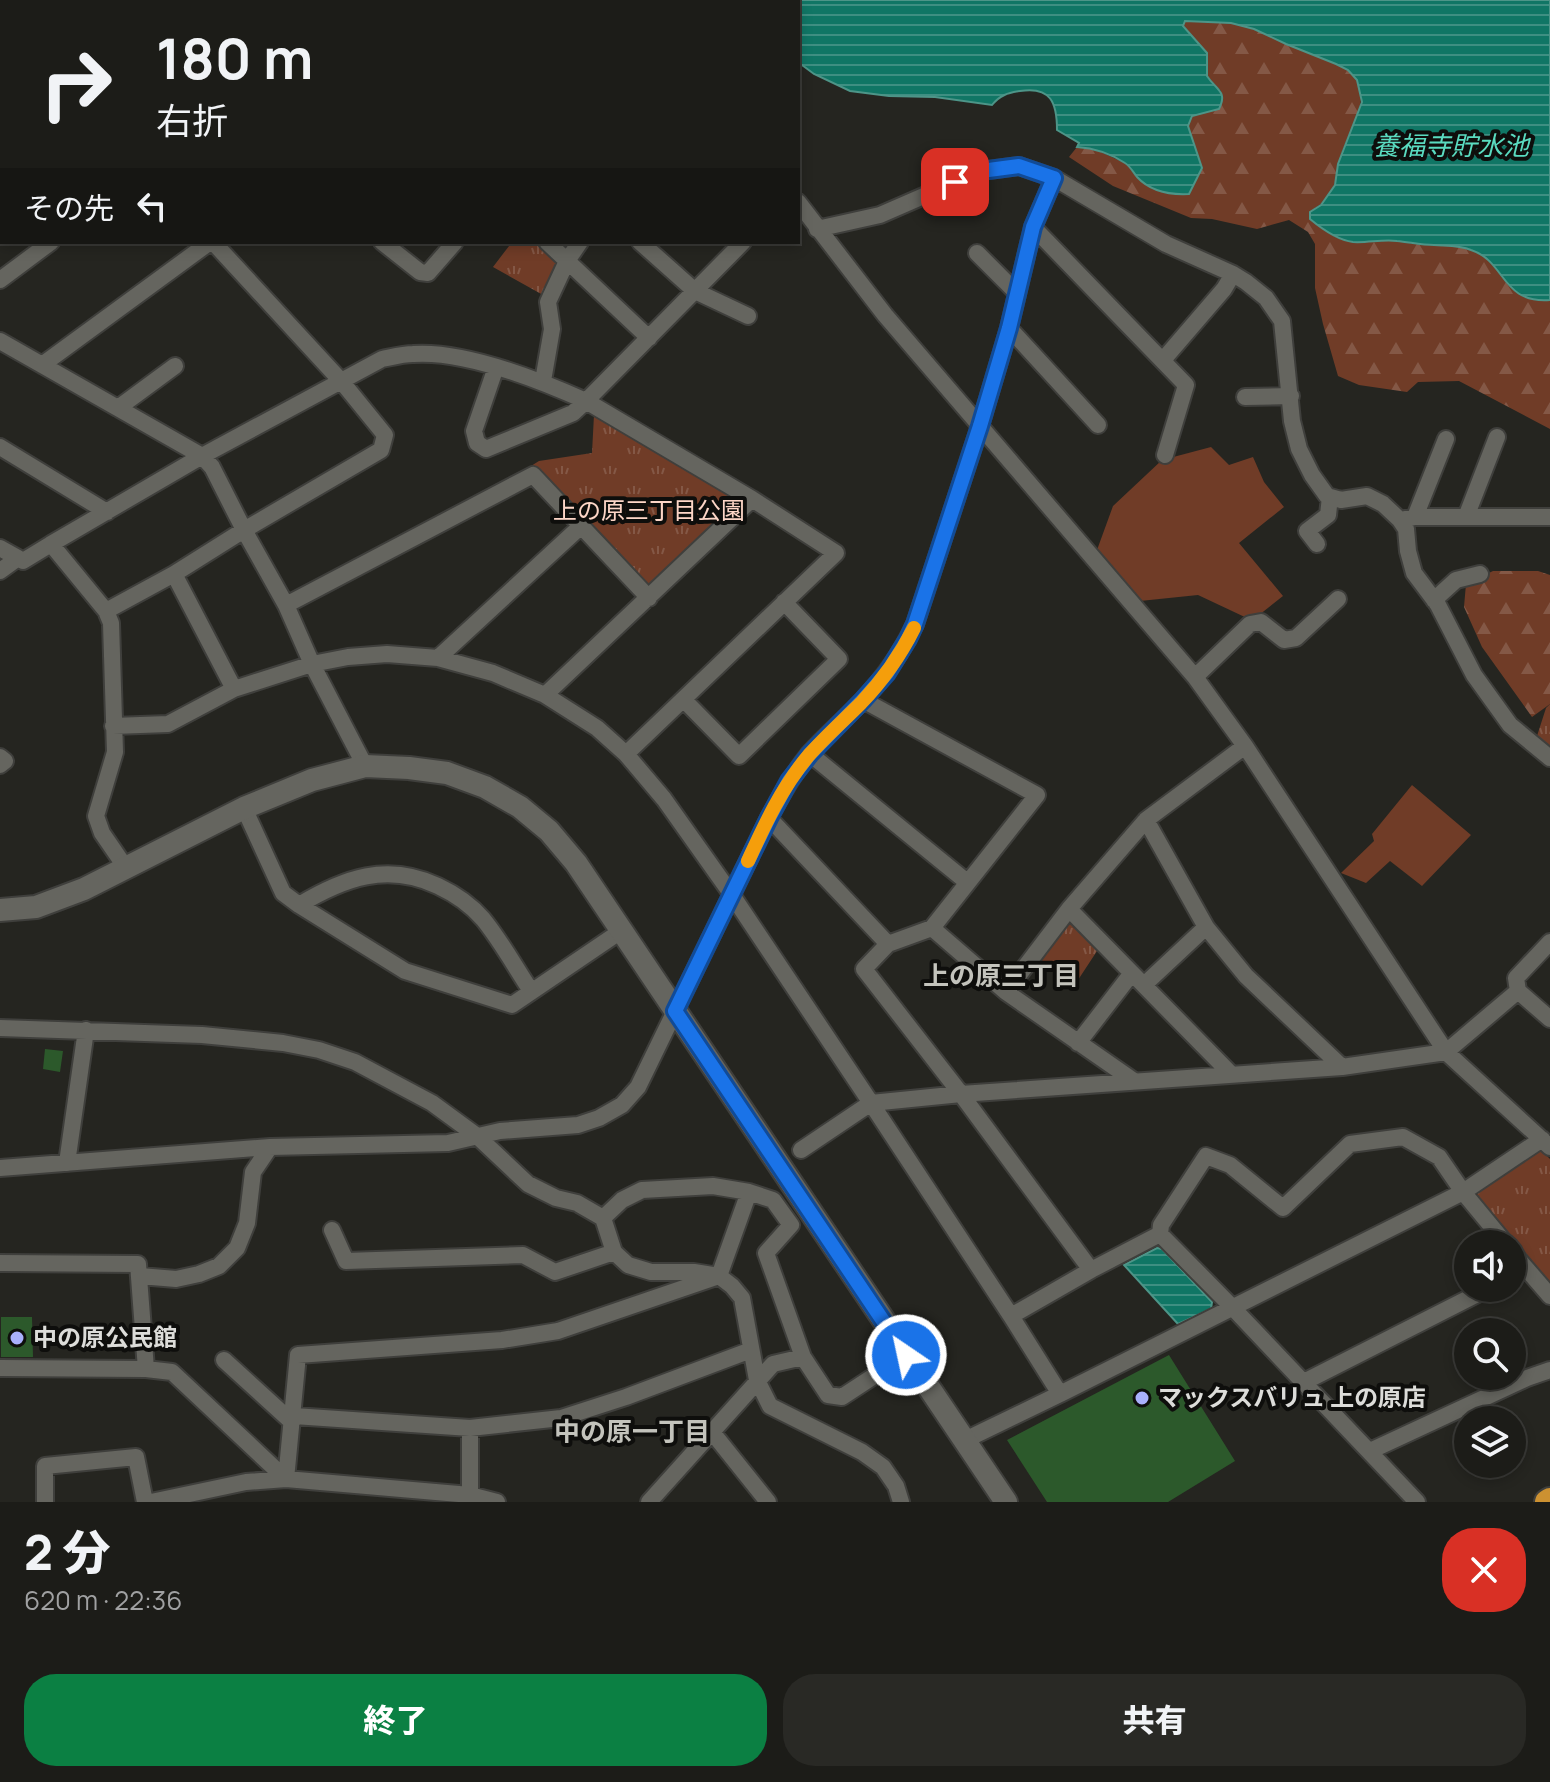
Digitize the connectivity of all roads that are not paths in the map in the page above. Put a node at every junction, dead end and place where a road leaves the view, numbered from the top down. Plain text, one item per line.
1 (1054, 178) junction
2 (800, 205) edge
3 (1033, 227) junction
4 (817, 229) junction
5 (44, 244) edge
6 (208, 244) edge
7 (213, 244) edge
8 (385, 244) edge
9 (453, 244) edge
10 (549, 244) edge
11 (579, 244) edge
12 (642, 244) edge
13 (741, 244) edge
14 (977, 253) dead end
15 (567, 261) junction
16 (1233, 274) junction
17 (0, 280) edge
18 (695, 291) junction
19 (1017, 293) junction
20 (748, 316) dead end
21 (1009, 328) junction
22 (649, 338) junction
23 (0, 341) edge
24 (1163, 360) junction
25 (42, 365) junction
26 (175, 366) dead end
27 (496, 367) junction
28 (543, 381) junction
29 (342, 382) junction
30 (1291, 396) junction
31 (1245, 397) dead end
32 (586, 401) junction
33 (118, 408) junction
34 (1098, 425) dead end
35 (980, 426) junction
36 (1497, 437) dead end
37 (1446, 439) dead end
38 (0, 447) edge
39 (1165, 455) dead end
40 (202, 456) junction
41 (1330, 497) junction
42 (752, 499) junction
43 (107, 512) junction
44 (1466, 517) junction
45 (1550, 517) edge
46 (1408, 518) junction
47 (580, 527) junction
48 (244, 530) junction
49 (51, 544) junction
50 (1317, 544) dead end
51 (0, 548) edge
52 (18, 558) junction
53 (0, 571) edge
54 (174, 574) junction
55 (1480, 574) dead end
56 (649, 598) junction
57 (1338, 599) dead end
58 (1434, 600) junction
59 (784, 602) junction
60 (286, 605) junction
61 (106, 611) junction
62 (438, 658) junction
63 (312, 664) junction
64 (1195, 677) junction
65 (234, 689) junction
66 (545, 695) junction
67 (684, 700) junction
68 (863, 700) junction
69 (113, 726) junction
70 (1245, 746) junction
71 (626, 754) junction
72 (810, 754) junction
73 (0, 757) edge
74 (1550, 758) edge
75 (0, 765) edge
76 (365, 766) junction
77 (244, 808) junction
78 (769, 818) junction
79 (1146, 820) junction
80 (126, 868) junction
81 (967, 882) junction
82 (732, 895) junction
83 (299, 905) junction
84 (1069, 909) junction
85 (0, 910) edge
86 (1206, 927) junction
87 (932, 928) junction
88 (621, 931) junction
89 (1550, 942) edge
90 (888, 944) junction
91 (1132, 973) junction
92 (1145, 984) junction
93 (531, 991) junction
94 (1518, 991) junction
95 (1006, 992) junction
96 (675, 1011) junction
97 (1550, 1019) edge
98 (0, 1028) edge
99 (86, 1030) junction
100 (1078, 1043) junction
101 (1446, 1052) junction
102 (1342, 1067) junction
103 (1231, 1074) junction
104 (1134, 1081) junction
105 (961, 1094) junction
106 (871, 1103) junction
107 (477, 1136) junction
108 (1546, 1143) edge
109 (270, 1147) junction
110 (801, 1150) dead end
111 (67, 1163) junction
112 (0, 1168) edge
113 (749, 1192) junction
114 (1463, 1192) junction
115 (603, 1218) junction
116 (332, 1230) dead end
117 (1494, 1230) edge
118 (1160, 1234) junction
119 (614, 1252) junction
120 (0, 1263) edge
121 (1091, 1270) junction
122 (140, 1276) junction
123 (719, 1276) junction
124 (1526, 1278) edge
125 (1550, 1296) edge
126 (1461, 1302) edge
127 (1233, 1308) junction
128 (1011, 1316) junction
129 (751, 1350) junction
130 (906, 1355) junction
131 (803, 1357) junction
132 (224, 1360) dead end
133 (0, 1368) edge
134 (146, 1369) junction
135 (1550, 1370) edge
136 (757, 1380) junction
137 (1304, 1382) junction
138 (1060, 1394) junction
139 (293, 1419) junction
140 (470, 1428) junction
141 (712, 1432) junction
142 (963, 1441) junction
143 (1370, 1451) junction
144 (286, 1479) junction
145 (470, 1498) edge
146 (45, 1502) edge
147 (148, 1502) edge
148 (497, 1502) edge
149 (649, 1502) edge
150 (768, 1502) edge
151 (901, 1502) edge
152 (1006, 1502) edge
153 (1417, 1502) edge

1 - 3 street
1 - 4 street
1 - 16 street
2 - 4 street
3 - 19 street
3 - 24 street
4 - 35 street
5 - 17 street
6 - 25 street
7 - 29 street
8 - 9 street
10 - 15 street
11 - 15 street
12 - 18 street
13 - 18 street
14 - 19 street
15 - 22 street
15 - 28 street
16 - 24 street
16 - 30 street
18 - 20 street
18 - 22 street
19 - 21 street
21 - 34 street
21 - 35 street
22 - 32 street
23 - 25 street
24 - 39 street
25 - 33 street
26 - 33 street
27 - 28 street
27 - 29 street
27 - 32 street
28 - 32 street
29 - 40 street
29 - 48 street
30 - 31 street
30 - 41 street
32 - 42 street
33 - 40 street
35 - 64 street
35 - 68 street
36 - 44 street
37 - 46 street
38 - 43 street
40 - 43 street
40 - 48 street
41 - 46 street
41 - 50 street
42 - 56 street
42 - 59 street
43 - 49 street
44 - 45 street
44 - 46 street
46 - 58 street
47 - 56 street
47 - 60 street
47 - 62 street
48 - 54 street
48 - 60 street
49 - 52 street
49 - 61 street
51 - 52 street
52 - 53 street
54 - 61 street
54 - 65 street
55 - 58 street
56 - 66 street
57 - 64 street
58 - 74 street
59 - 67 street
59 - 67 street
60 - 63 street
61 - 69 street
62 - 63 street
62 - 66 street
63 - 65 street
63 - 76 street
64 - 70 street
65 - 69 street
66 - 71 street
67 - 71 street
68 - 72 street
68 - 81 street
69 - 80 street
70 - 79 street
70 - 101 street
71 - 82 street
72 - 78 street
72 - 81 street
73 - 75 street
76 - 77 street
76 - 88 street
77 - 80 street
77 - 83 street
78 - 82 street
78 - 90 street
79 - 84 street
79 - 86 street
80 - 85 street
81 - 87 street
82 - 96 street
82 - 106 street
83 - 93 street
83 - 93 street
84 - 91 street
84 - 95 street
86 - 92 street
86 - 102 street
87 - 90 street
87 - 95 street
88 - 93 street
88 - 96 street
89 - 94 street
90 - 105 street
91 - 92 street
91 - 100 street
92 - 103 street
94 - 97 street
94 - 101 street
95 - 100 street
96 - 107 street
96 - 130 street
98 - 99 street
99 - 107 street
99 - 111 street
100 - 104 street
101 - 102 street
101 - 108 street
102 - 103 street
103 - 104 street
104 - 105 street
105 - 106 street
105 - 121 street
106 - 110 street
106 - 128 street
107 - 109 street
107 - 115 street
108 - 114 street
109 - 111 street
109 - 122 street
111 - 112 street
113 - 115 street
113 - 123 street
113 - 131 street
114 - 117 street
114 - 118 street
114 - 127 street
115 - 119 street
116 - 119 street
118 - 121 street
118 - 127 street
119 - 123 street
120 - 122 street
121 - 128 street
122 - 134 street
123 - 129 street
123 - 139 street
124 - 125 street
126 - 137 street
127 - 137 street
127 - 138 street
128 - 138 street
129 - 136 street
129 - 140 street
130 - 131 street
130 - 142 street
131 - 136 street
132 - 139 street
133 - 134 street
134 - 144 street
135 - 143 street
136 - 141 street
136 - 151 street
137 - 143 street
138 - 142 street
139 - 140 street
139 - 144 street
140 - 145 street
141 - 149 street
141 - 150 street
142 - 152 street
143 - 153 street
144 - 145 street
144 - 147 street
145 - 148 street
146 - 147 street

